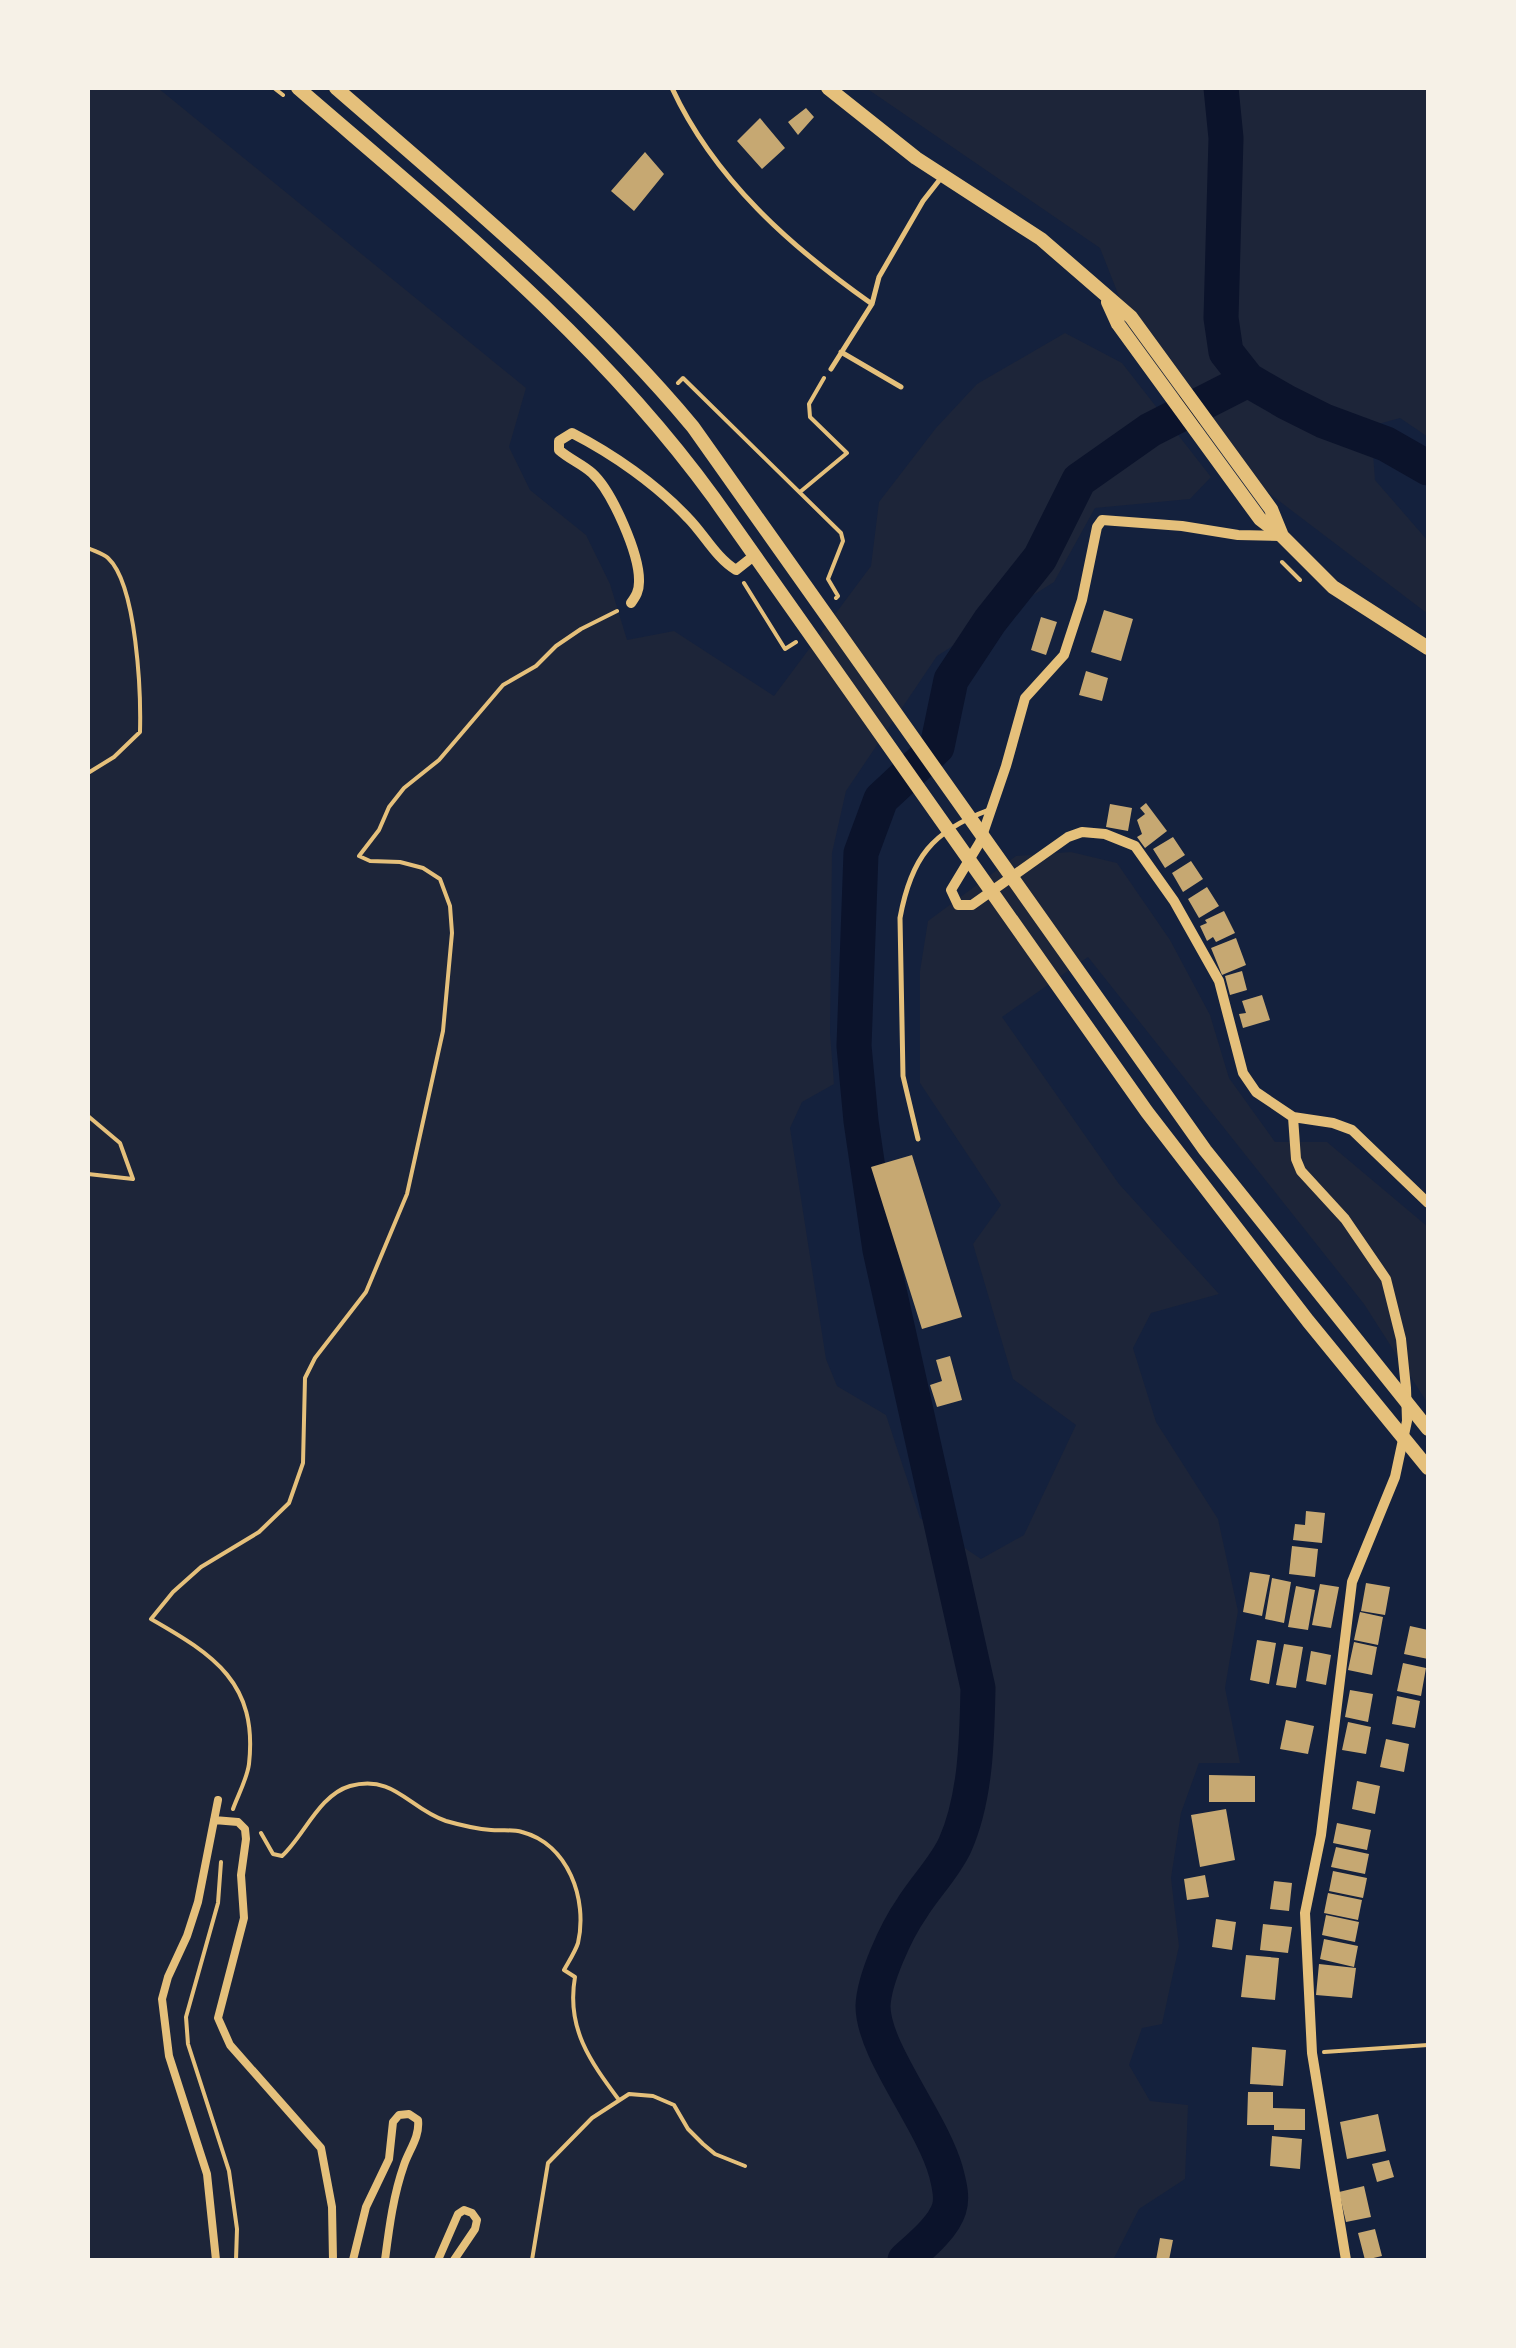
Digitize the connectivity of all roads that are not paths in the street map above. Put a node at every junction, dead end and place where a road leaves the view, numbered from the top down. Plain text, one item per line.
1 (336, 88) edge
2 (672, 88) edge
3 (828, 88) edge
4 (293, 93) edge
5 (943, 176) junction
6 (872, 304) junction
7 (841, 352) junction
8 (830, 369) dead end
9 (900, 387) dead end
10 (1282, 536) junction
11 (755, 556) junction
12 (631, 604) road end
13 (1428, 648) edge
14 (993, 808) junction
15 (1293, 1117) junction
16 (918, 1138) dead end
17 (1428, 1203) edge
18 (1428, 1429) edge
19 (1428, 1468) edge
20 (218, 1800) dead end
21 (214, 1820) junction
22 (216, 2260) edge
23 (333, 2260) edge
24 (353, 2260) edge
25 (385, 2260) edge
26 (438, 2260) edge
27 (454, 2260) edge
28 (1346, 2260) edge

1 - 18 main road
2 - 6 lane
3 - 5 main road
4 - 11 main road
5 - 6 lane
5 - 10 main road
6 - 7 lane
7 - 8 lane
7 - 9 lane
10 - 13 main road
10 - 14 street
11 - 12 street
11 - 19 main road
14 - 15 street
14 - 16 lane
15 - 17 street
15 - 28 street
20 - 21 street
21 - 22 street
21 - 23 street
24 - 25 street
26 - 27 street

